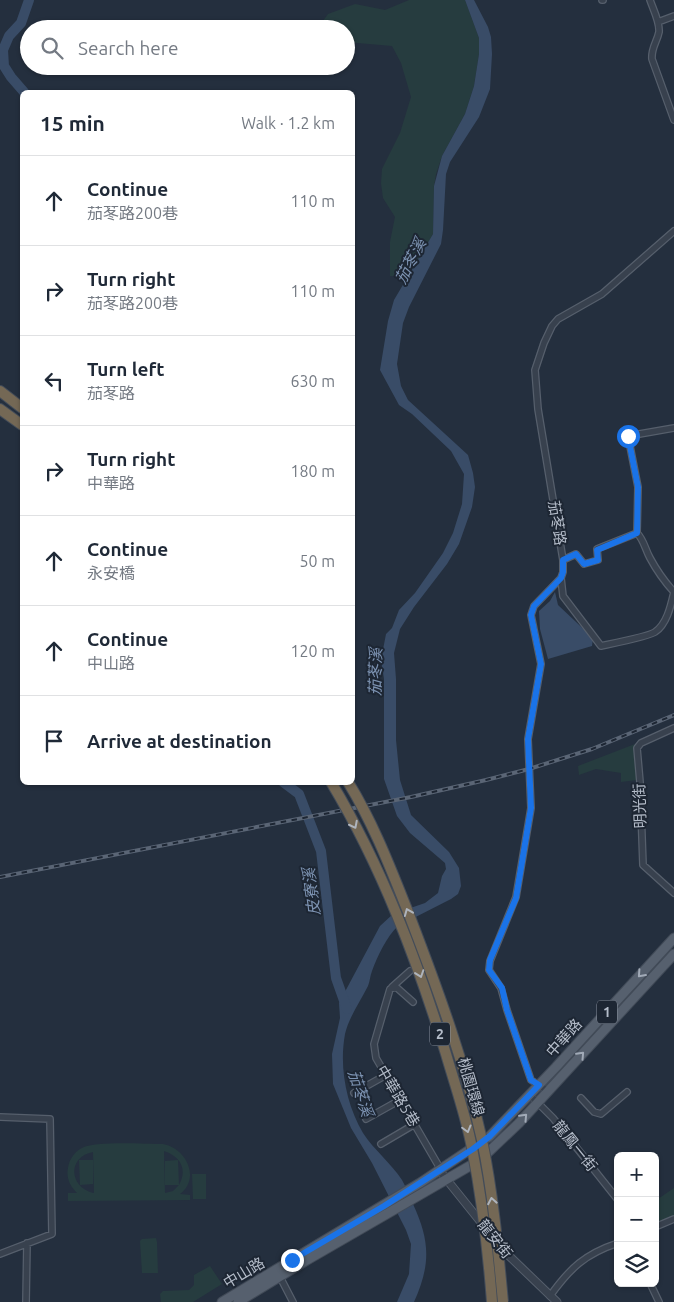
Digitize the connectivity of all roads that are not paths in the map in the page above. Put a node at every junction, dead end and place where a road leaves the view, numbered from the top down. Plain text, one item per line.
1 (650, 0) edge
2 (674, 16) edge
3 (658, 22) junction
4 (674, 94) edge
5 (666, 95) junction
6 (674, 120) edge
7 (674, 231) edge
8 (0, 392) edge
9 (20, 407) edge
10 (0, 409) edge
11 (20, 424) edge
12 (674, 428) edge
13 (637, 533) junction
14 (563, 560) junction
15 (561, 578) junction
16 (674, 728) edge
17 (333, 785) edge
18 (350, 785) edge
19 (674, 893) edge
20 (674, 938) edge
21 (674, 954) edge
22 (410, 971) dead end
23 (390, 989) junction
24 (413, 1002) dead end
25 (386, 1075) junction
26 (539, 1085) junction
27 (548, 1091) junction
28 (627, 1092) dead end
29 (354, 1093) dead end
30 (530, 1095) junction
31 (581, 1098) dead end
32 (400, 1100) junction
33 (537, 1103) junction
34 (0, 1116) edge
35 (366, 1119) dead end
36 (415, 1124) junction
37 (381, 1144) dead end
38 (440, 1170) junction
39 (446, 1181) junction
40 (422, 1188) junction
41 (616, 1197) edge
42 (674, 1219) edge
43 (659, 1225) edge
44 (27, 1244) junction
45 (614, 1245) edge
46 (0, 1254) edge
47 (278, 1273) junction
48 (652, 1287) edge
49 (550, 1296) junction
50 (26, 1302) edge
51 (222, 1302) edge
52 (238, 1302) edge
53 (292, 1302) edge
54 (492, 1302) edge
55 (503, 1302) edge
56 (557, 1302) edge
57 (659, 1302) edge

1 - 3 street
2 - 3 street
3 - 5 street
4 - 5 street
5 - 6 street
7 - 14 street, 茄苳路
8 - 9 highway
10 - 11 highway
12 - 13 street
13 - 14 street
13 - 15 street
14 - 15 street, 茄苳路
15 - 26 street
16 - 19 street, 明光街
17 -> 54 highway, 桃園環線 / 2, bridge
55 -> 18 highway, 桃園環線 / 2, bridge
20 -> 26 main road, 中華路 / 1
27 -> 21 main road, 中華路 / 1
22 - 23 street
23 - 24 street
23 - 25 street, 中華路5巷
25 - 29 street
25 - 32 street, 中華路5巷
26 - 27 street
26 - 30 main road, 中華路 / 1
27 - 33 main road, 中華路 / 1
28 - 31 street
30 - 33 street, 龍鳳一街
30 - 38 main road, 中華路 / 1
32 - 35 street
32 - 36 street, 中華路5巷
39 -> 33 main road, 中華路 / 1
33 - 41 street, 龍鳳一街
34 - 44 street
36 - 37 street
36 - 38 street, 中華路5巷
38 - 39 street, 龍安街
38 - 40 main road, 中華路 / 1
39 - 40 main road, 中華路 / 1
39 - 49 street, 龍安街
40 - 47 main road, 中山路 / 1
42 - 43 street
44 - 46 street
44 - 50 street
45 - 49 street
47 - 51 main road, 中山路 / 1
47 - 52 main road, 中山路 / 1
47 - 53 street
48 - 57 street
49 - 56 street, 龍安街

